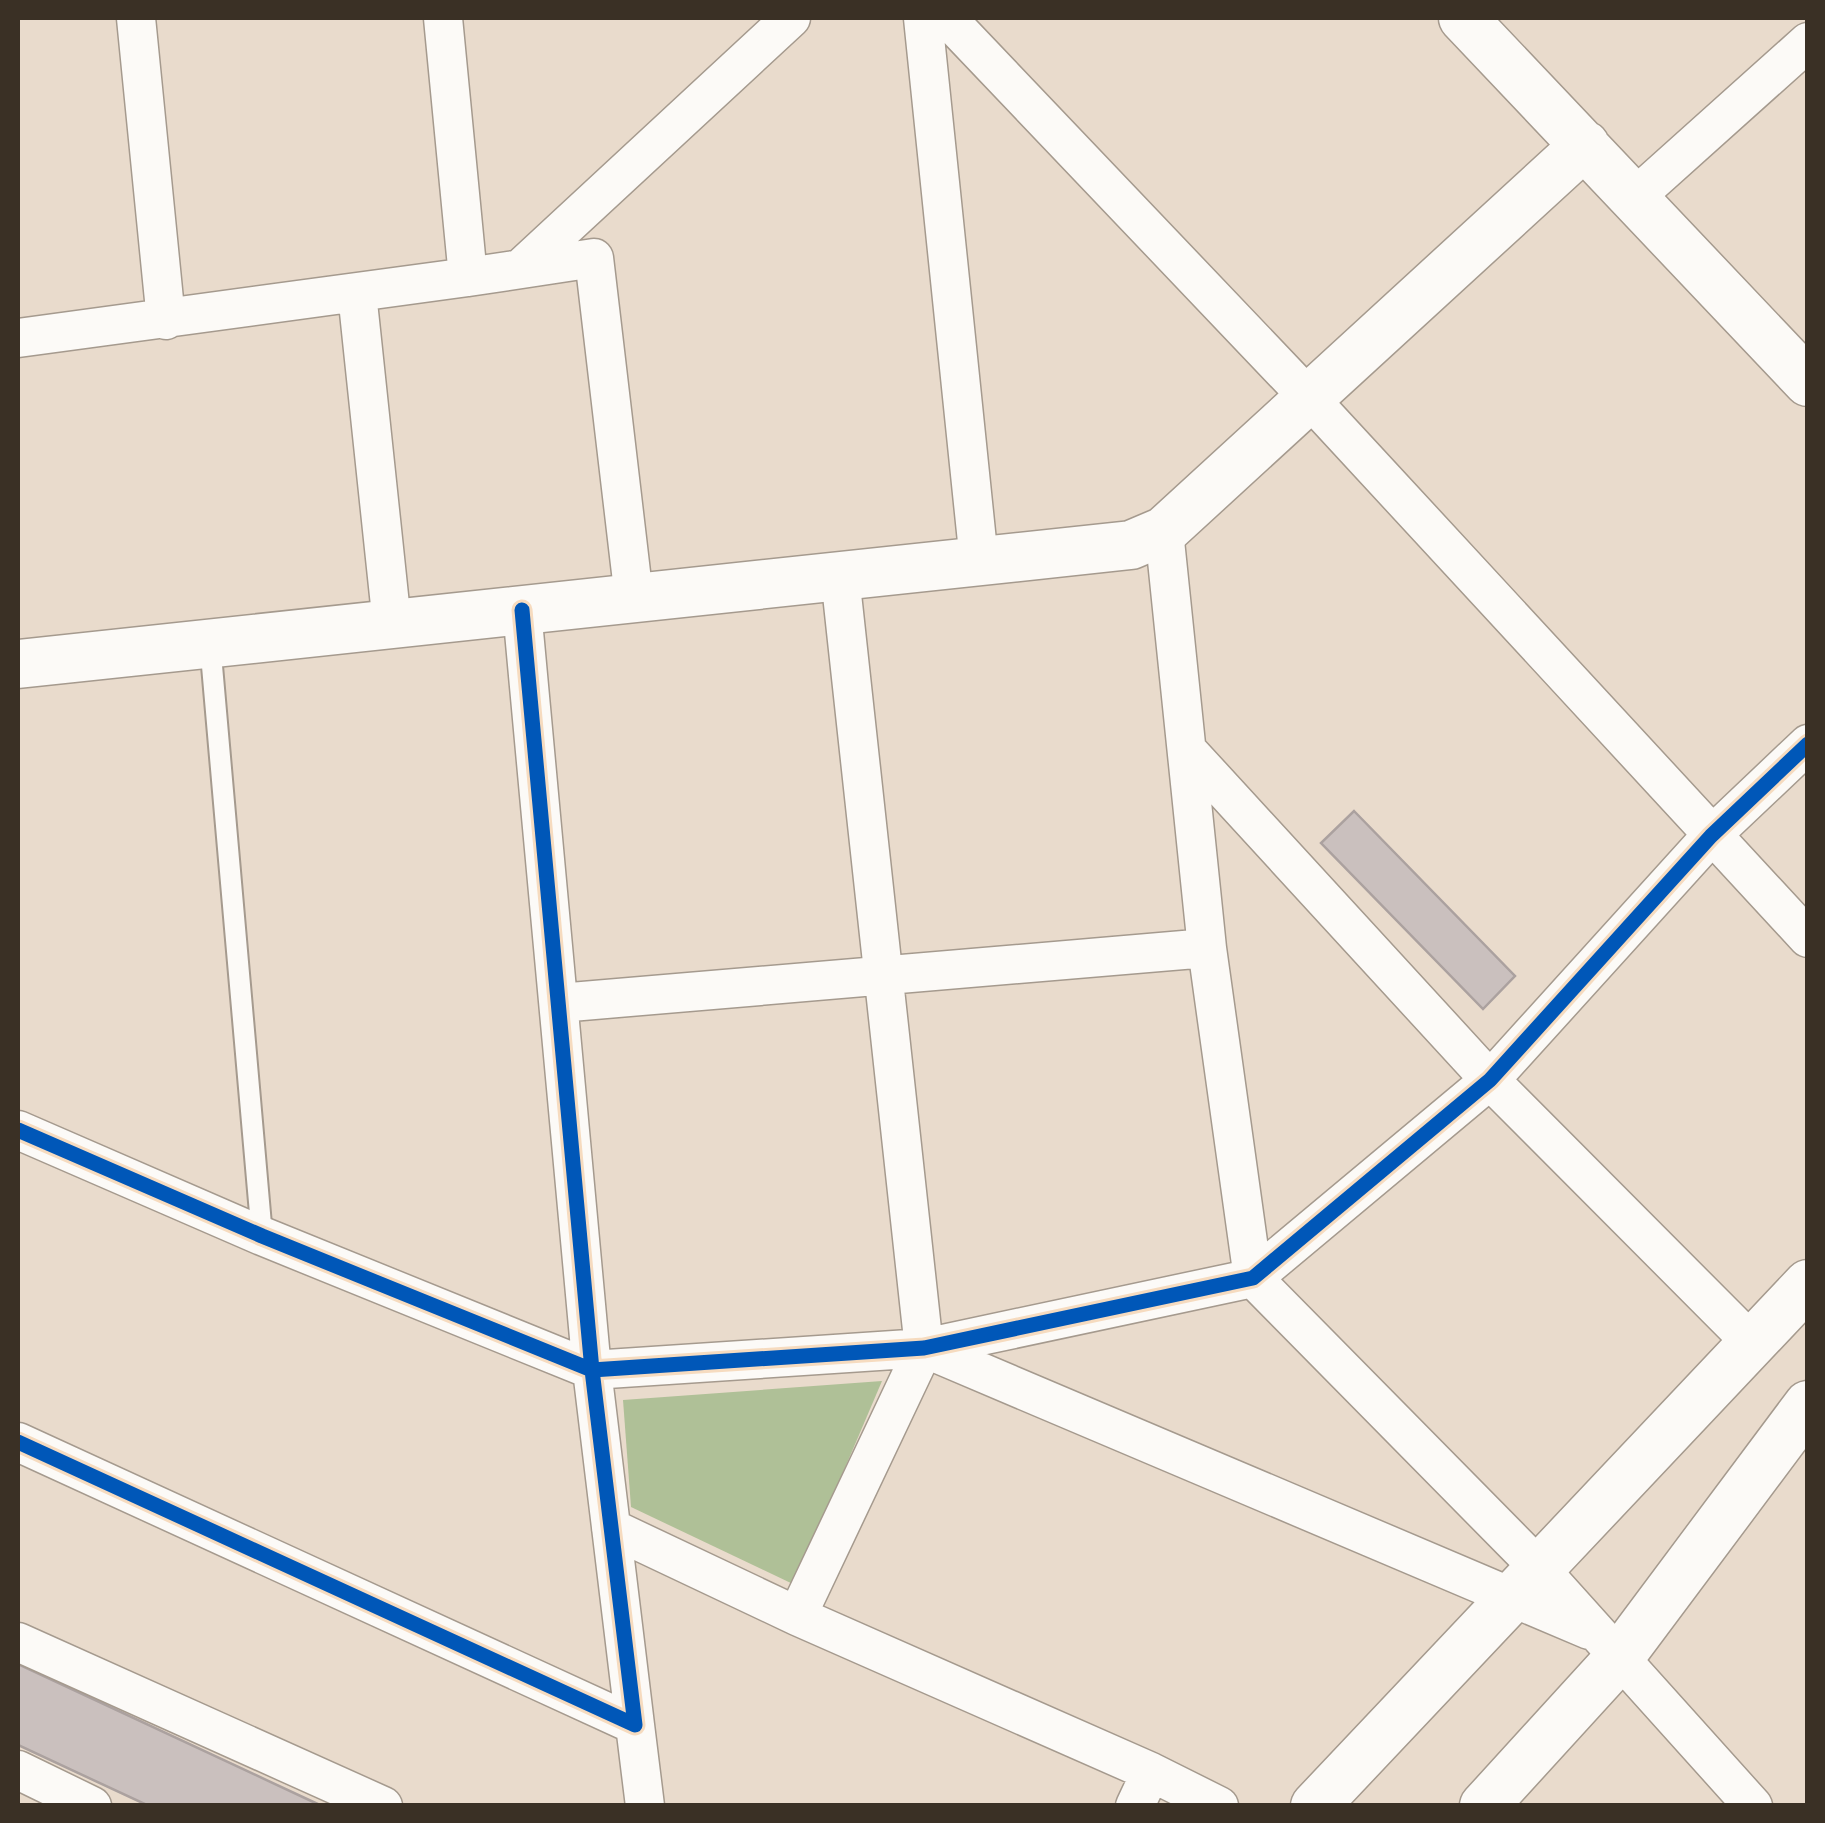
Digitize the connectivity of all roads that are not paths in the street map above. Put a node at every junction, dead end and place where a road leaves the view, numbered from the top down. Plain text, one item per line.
1 (136, 18) edge
2 (443, 18) edge
3 (791, 18) edge
4 (923, 18) edge
5 (948, 18) edge
6 (1464, 18) edge
7 (1808, 42) edge
8 (1584, 146) junction
9 (1634, 198) junction
10 (520, 269) junction
11 (468, 277) junction
12 (357, 293) junction
13 (166, 320) junction
14 (18, 338) edge
15 (1808, 382) edge
16 (1309, 398) junction
17 (1164, 531) junction
18 (979, 561) junction
19 (840, 576) junction
20 (634, 598) junction
21 (522, 610) junction
22 (392, 624) junction
23 (210, 643) junction
24 (18, 664) edge
25 (1808, 744) edge
26 (1188, 751) junction
27 (1711, 836) junction
28 (1808, 938) edge
29 (1208, 948) junction
30 (883, 975) junction
31 (559, 1003) junction
32 (1490, 1080) junction
33 (18, 1130) edge
34 (262, 1236) junction
35 (1253, 1278) junction
36 (1808, 1284) edge
37 (1752, 1342) junction
38 (924, 1348) junction
39 (592, 1370) junction
40 (1808, 1405) edge
41 (18, 1442) edge
42 (610, 1528) junction
43 (1526, 1582) junction
44 (797, 1616) junction
45 (18, 1642) edge
46 (1609, 1646) junction
47 (635, 1725) junction
48 (18, 1770) edge
49 (1143, 1789) edge
50 (92, 1806) edge
51 (383, 1806) edge
52 (645, 1806) edge
53 (1219, 1806) edge
54 (1315, 1806) edge
55 (1484, 1806) edge
56 (1753, 1806) edge

1 - 13 street
2 - 11 street
3 - 10 street
4 - 18 street
5 - 16 street
6 - 8 street
7 - 9 street
8 - 9 street
8 - 16 street
9 - 15 street
10 - 11 street
10 - 20 street
11 - 12 street
12 - 13 street
12 - 22 street
13 - 14 street
16 - 17 street
16 - 27 street
17 - 18 street
17 - 26 street
18 - 19 street
19 - 20 street
19 - 30 street
20 - 21 street
21 - 22 street
21 - 31 street
22 - 23 street
23 - 24 street
23 - 34 lane
25 - 27 street
26 - 29 street
26 - 32 street
27 - 28 street
27 - 32 street
29 - 30 street
29 - 35 street
30 - 31 street
30 - 38 street
31 - 39 street
32 - 35 street
32 - 37 street
33 - 34 street
34 - 39 street
35 - 38 street
35 - 43 street
36 - 37 street
37 - 43 street
38 - 39 street
38 - 43 street
38 - 44 street
39 - 42 street
40 - 46 street
41 - 47 street
42 - 44 street
42 - 47 street
43 - 46 street
43 - 54 street
44 - 49 street
45 - 51 street
46 - 55 street
46 - 56 street
47 - 52 street
48 - 50 street
49 - 53 street

